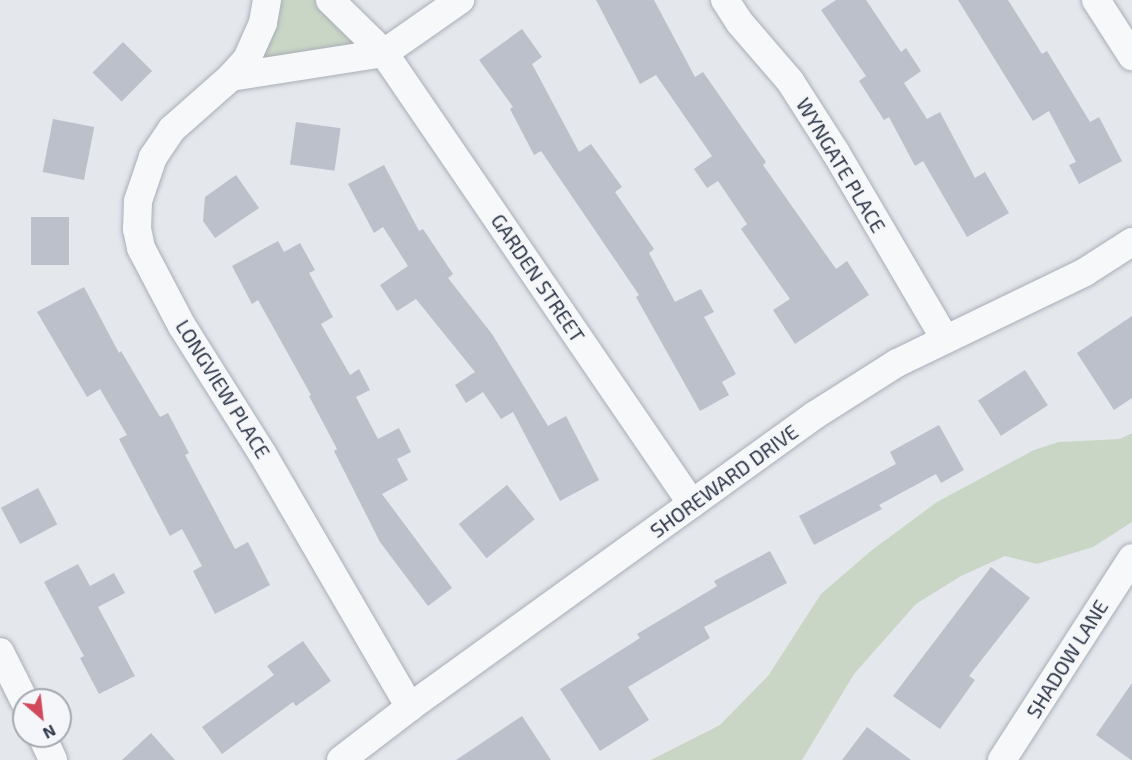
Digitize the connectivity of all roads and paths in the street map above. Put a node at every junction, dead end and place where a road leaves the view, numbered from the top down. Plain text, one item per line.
1 (267, 0) edge
2 (330, 0) edge
3 (460, 0) edge
4 (725, 0) edge
5 (1096, 0) edge
6 (384, 53) junction
7 (1132, 56) edge
8 (231, 77) junction
9 (1132, 242) edge
10 (945, 339) junction
11 (692, 504) junction
12 (1132, 558) edge
13 (0, 652) edge
14 (18, 688) edge
15 (410, 707) junction
16 (341, 760) edge
17 (1002, 760) edge

1 - 8 street
2 - 6 street, GARDEN STREET
3 - 6 street
4 - 10 street, WYNGATE PLACE
5 - 7 street
6 - 8 street
6 - 11 street, GARDEN STREET
8 - 15 street, LONGVIEW PLACE
9 - 10 street, SHOREWARD DRIVE
10 - 11 street, SHOREWARD DRIVE
11 - 15 street, SHOREWARD DRIVE
12 - 17 street, SHADOW LANE
13 - 14 street
15 - 16 street, SHOREWARD DRIVE

